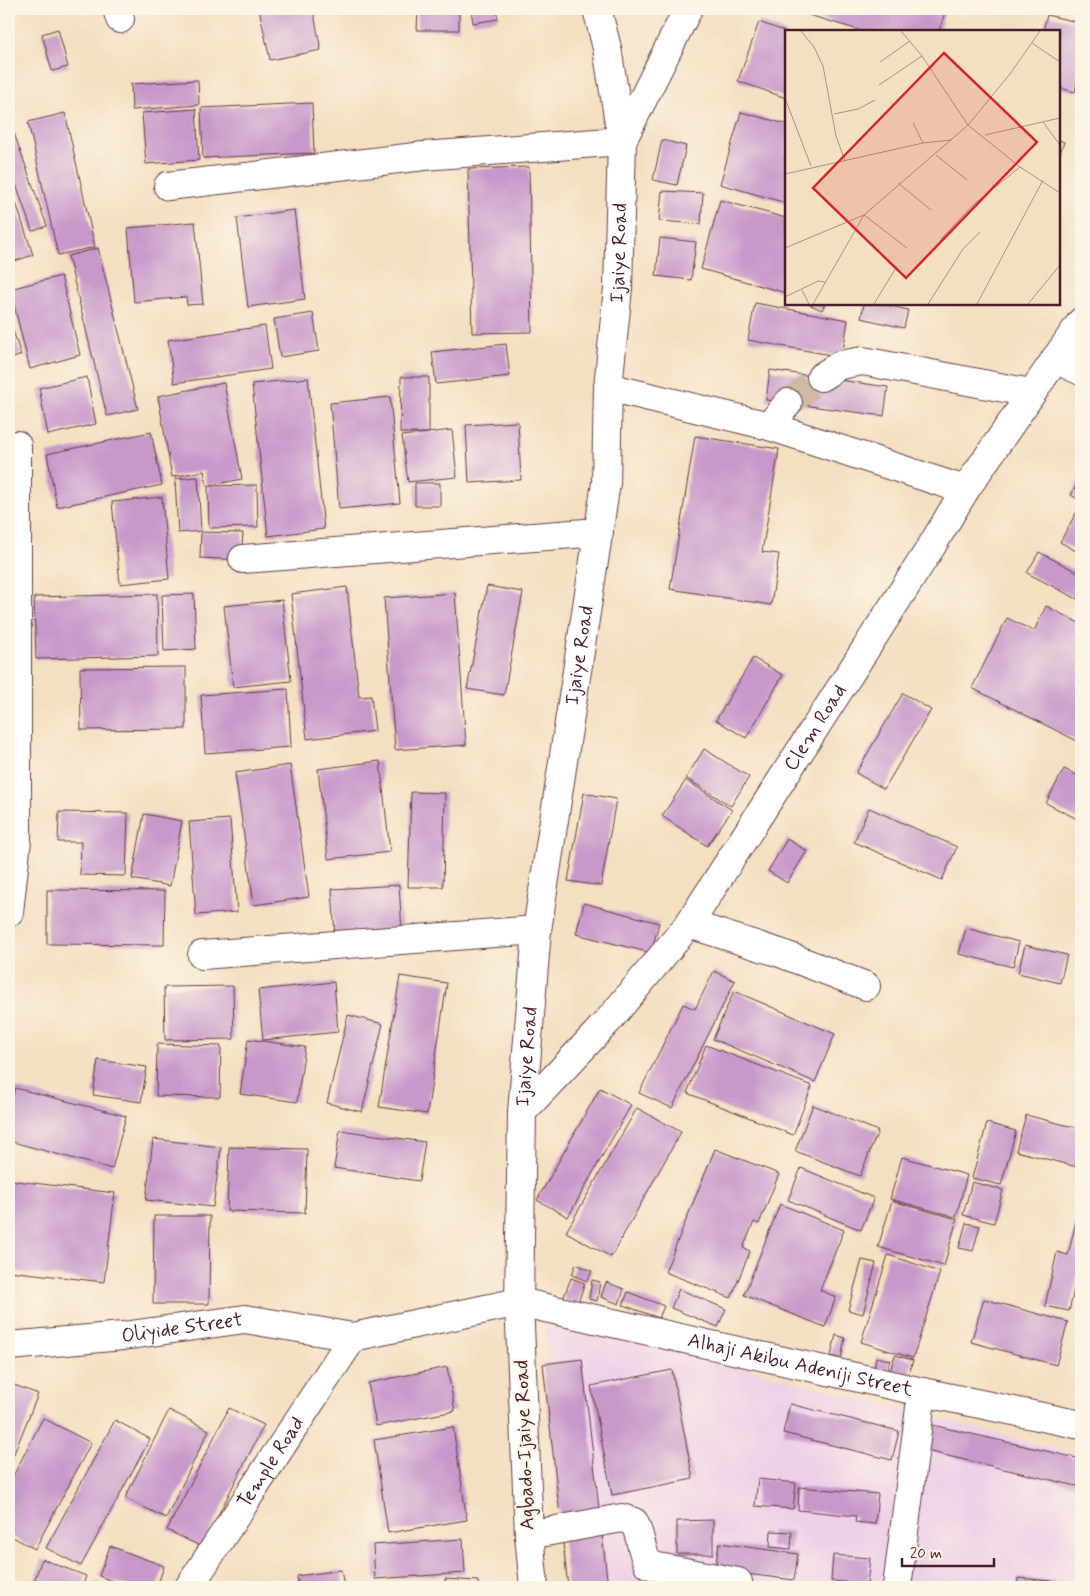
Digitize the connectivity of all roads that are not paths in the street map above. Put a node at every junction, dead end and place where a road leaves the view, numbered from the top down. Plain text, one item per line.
1 (598, 9) edge
2 (688, 9) edge
3 (622, 141) junction
4 (168, 186) dead end
5 (1081, 322) edge
6 (1055, 359) junction
7 (1081, 371) edge
8 (821, 377) tunnel mouth
9 (608, 387) junction
10 (1031, 393) junction
11 (788, 403) tunnel mouth
12 (769, 426) junction
13 (17, 445) dead end
14 (965, 490) junction
15 (599, 532) junction
16 (243, 559) dead end
17 (9, 912) edge
18 (689, 924) junction
19 (537, 930) junction
20 (202, 955) dead end
21 (866, 986) dead end
22 (522, 1112) junction
23 (519, 1302) junction
24 (353, 1337) junction
25 (9, 1346) edge
26 (922, 1392) junction
27 (1081, 1425) edge
28 (529, 1535) junction
29 (738, 1582) dead end
30 (189, 1587) edge
31 (534, 1587) edge
32 (897, 1587) edge

1 - 3 street, Ijaiye Road
2 - 3 street
3 - 4 street
3 - 9 street, Ijaiye Road
5 - 6 street, Clem Road
6 - 7 street
6 - 10 street, Clem Road
8 - 10 street
9 - 12 street
9 - 15 street, Ijaiye Road
10 - 14 street, Clem Road
11 - 12 street
12 - 14 street
13 - 17 street
14 - 18 street, Clem Road
15 - 16 street
15 - 19 street, Ijaiye Road
18 - 21 street
18 - 22 street, Clem Road
19 - 20 street
19 - 22 street, Ijaiye Road
22 - 23 street, Ijaiye Road
23 - 24 street
23 - 26 street, Alhaji Akibu Adeniji Street
23 - 28 street, Agbado-Ijaiye Road
24 - 25 street, Oliyide Street
24 - 30 street, Temple Road
26 - 27 street, Alhaji Akibu Adeniji Street
26 - 32 street
28 - 29 street
28 - 31 street, Agbado-Ijaiye Road

